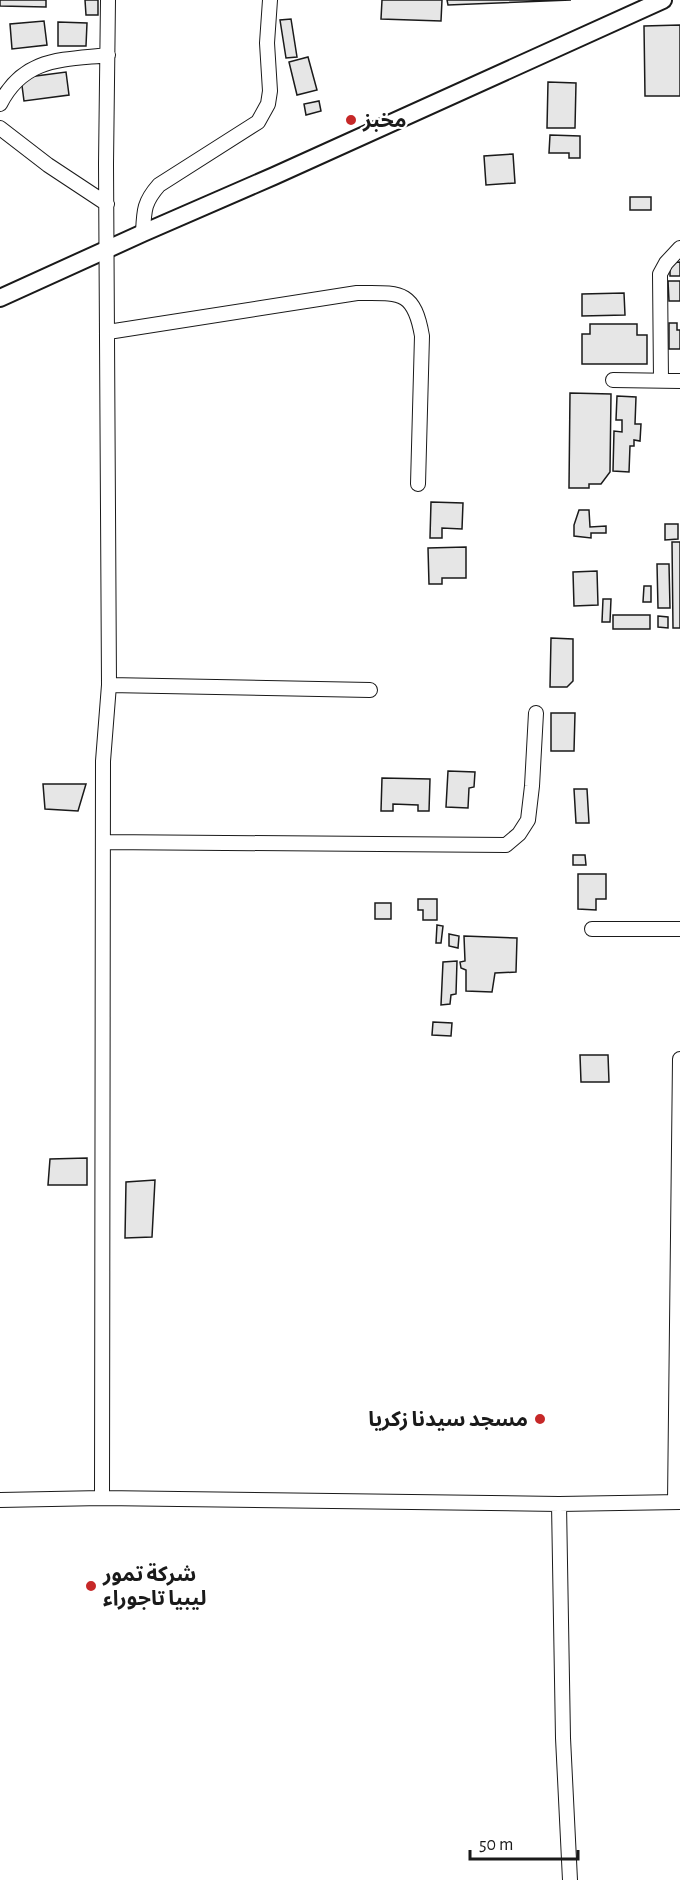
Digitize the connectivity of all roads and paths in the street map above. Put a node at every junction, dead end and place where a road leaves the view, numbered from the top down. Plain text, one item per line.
1 (108, 0) edge
2 (270, 0) edge
3 (663, 0) edge
4 (108, 54) junction
5 (0, 104) edge
6 (0, 128) edge
7 (107, 204) junction
8 (143, 233) junction
9 (680, 248) edge
10 (108, 249) junction
11 (0, 298) edge
12 (108, 332) junction
13 (613, 380) dead end
14 (661, 381) junction
15 (680, 381) edge
16 (418, 484) dead end
17 (109, 685) junction
18 (370, 690) dead end
19 (536, 713) dead end
20 (103, 842) junction
21 (592, 929) dead end
22 (680, 929) edge
23 (680, 1059) edge
24 (102, 1497) junction
25 (0, 1500) edge
26 (677, 1502) edge
27 (559, 1504) junction
28 (570, 1880) edge

1 - 4 street
2 - 8 street
3 - 8 street
4 - 5 street
4 - 7 street
6 - 7 street
7 - 10 street
8 - 10 street
9 - 14 street
10 - 11 street
10 - 12 street
12 - 16 street
12 - 17 street
13 - 14 street
14 - 15 street
17 - 18 street
17 - 20 street
19 - 20 street
20 - 24 street
21 - 22 street
23 - 26 street
24 - 25 street
24 - 27 street
26 - 27 street
27 - 28 street

